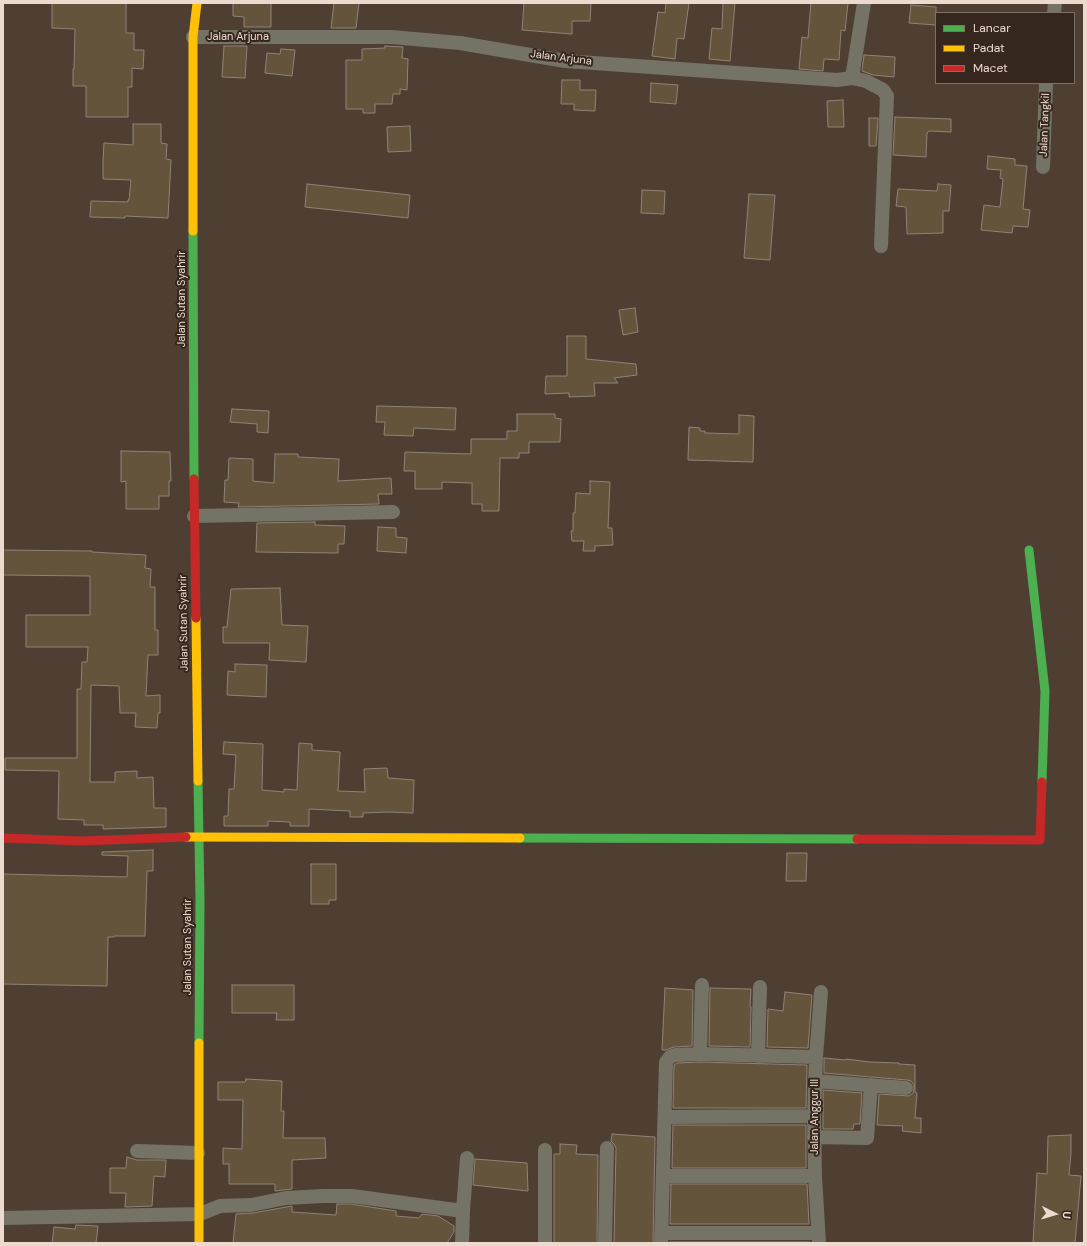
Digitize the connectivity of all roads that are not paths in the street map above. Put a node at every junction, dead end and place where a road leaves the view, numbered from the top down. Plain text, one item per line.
1 (196, 3) edge
2 (864, 3) edge
3 (193, 37) junction
4 (852, 78) junction
5 (1046, 84) edge
6 (1043, 167) dead end
7 (881, 246) dead end
8 (393, 512) dead end
9 (194, 516) junction
10 (1029, 550) dead end
11 (199, 837) junction
12 (3, 838) edge
13 (702, 985) dead end
14 (760, 987) dead end
15 (821, 992) dead end
16 (700, 1054) junction
17 (758, 1056) junction
18 (816, 1057) junction
19 (815, 1081) junction
20 (871, 1086) junction
21 (906, 1088) dead end
22 (814, 1116) junction
23 (665, 1117) junction
24 (814, 1137) junction
25 (607, 1148) dead end
26 (545, 1150) dead end
27 (137, 1151) dead end
28 (198, 1152) junction
29 (467, 1158) dead end
30 (663, 1176) junction
31 (815, 1176) junction
32 (463, 1211) junction
33 (200, 1214) junction
34 (3, 1218) edge
35 (661, 1238) edge
36 (818, 1238) edge
37 (199, 1243) edge
38 (462, 1243) edge
39 (544, 1243) edge
40 (605, 1243) edge

1 - 3 street, Jalan Sutan Syahrir
2 - 4 street
3 - 4 street, Jalan Arjuna
3 - 9 street, Jalan Sutan Syahrir
4 - 7 street
5 - 6 street, Jalan Tangkil
8 - 9 street
9 - 11 street, Jalan Sutan Syahrir
10 - 11 street
11 - 12 street
11 - 28 street, Jalan Sutan Syahrir
13 - 16 street
14 - 17 street
15 - 18 street, Jalan Anggur III
16 - 17 street
16 - 23 street
17 - 18 street
18 - 19 street, Jalan Anggur III
19 - 20 street
19 - 22 street, Jalan Anggur III
20 - 21 street
20 - 24 street
22 - 23 street
22 - 24 street, Jalan Anggur III
23 - 30 street
24 - 31 street, Jalan Anggur III
25 - 40 street
26 - 39 street
27 - 28 street
28 - 33 street, Jalan Sutan Syahrir
29 - 32 street
30 - 31 street
30 - 35 street
31 - 36 street, Jalan Anggur III
32 - 33 street
32 - 38 street
33 - 34 street
33 - 37 street, Jalan Sutan Syahrir
35 - 36 street

